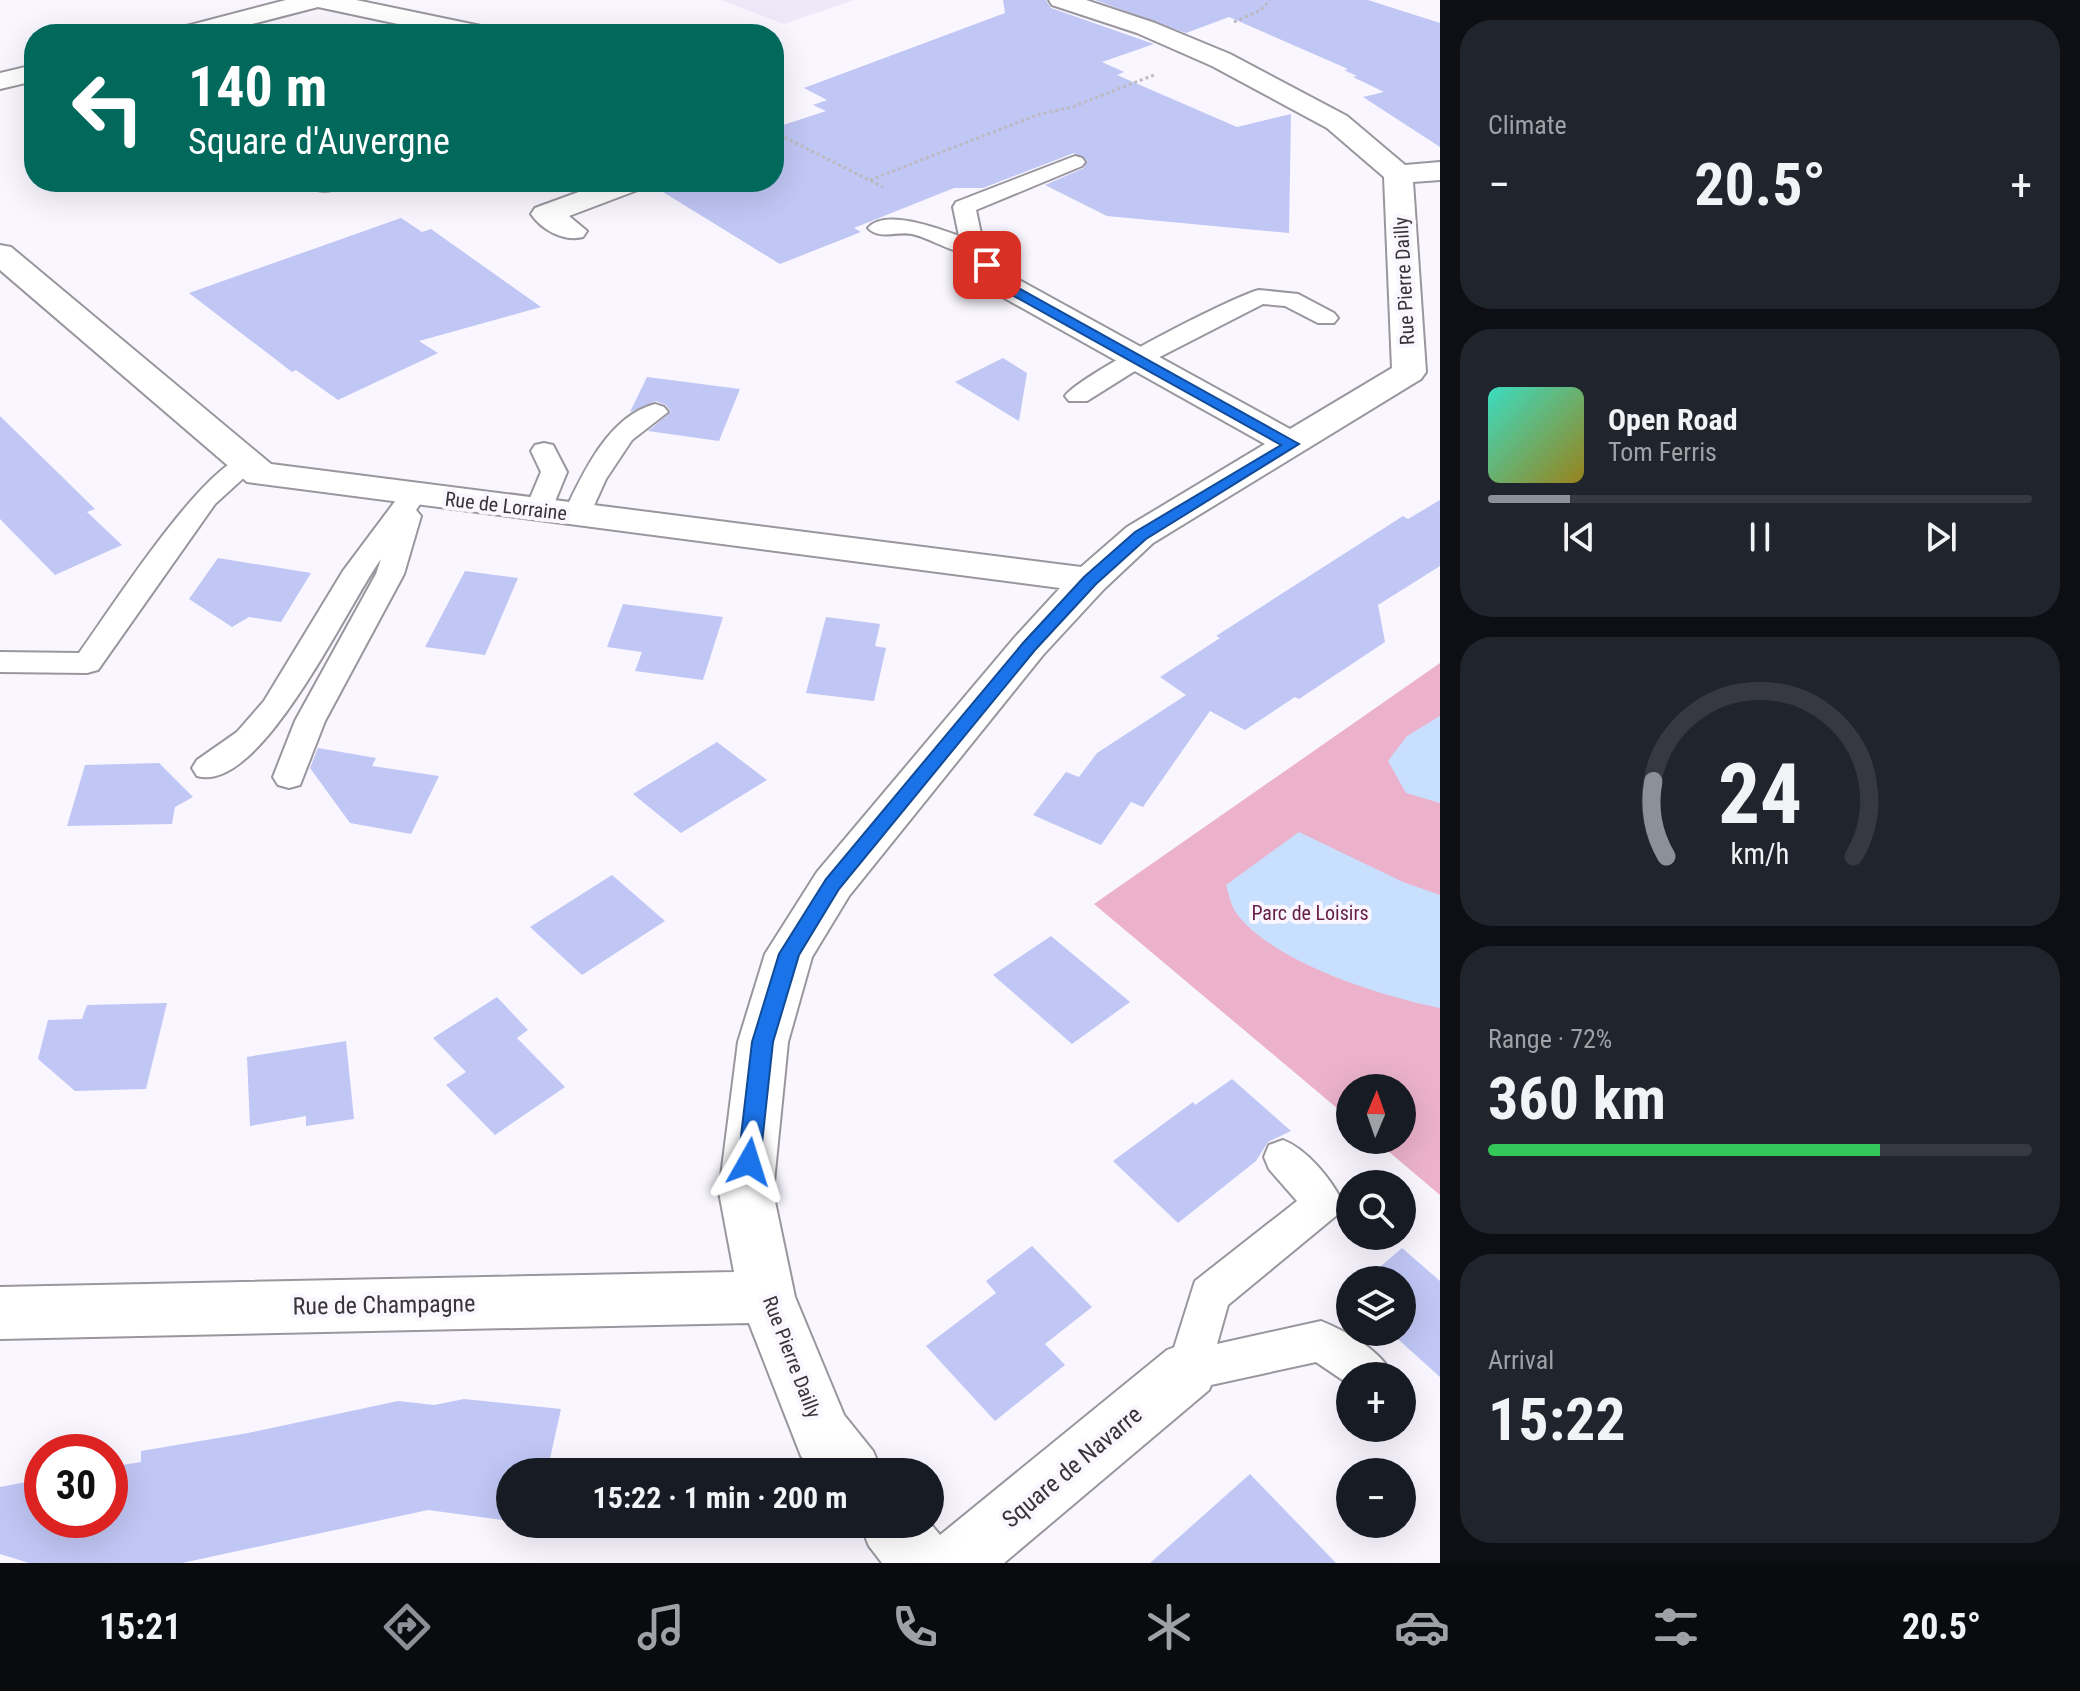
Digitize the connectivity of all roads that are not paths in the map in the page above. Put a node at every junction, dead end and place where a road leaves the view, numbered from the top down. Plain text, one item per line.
1 (315, 0) edge
2 (321, 0) edge
3 (1061, 0) edge
4 (223, 24) edge
5 (434, 24) edge
6 (24, 75) edge
7 (0, 81) edge
8 (1075, 162) dead end
9 (1440, 171) edge
10 (1398, 174) junction
11 (606, 192) edge
12 (879, 228) dead end
13 (572, 231) dead end
14 (973, 248) junction
15 (0, 254) edge
16 (1326, 318) dead end
17 (1137, 359) junction
18 (1078, 396) dead end
19 (655, 412) dead end
20 (1292, 444) junction
21 (544, 451) dead end
22 (247, 463) junction
23 (414, 494) junction
24 (539, 510) junction
25 (577, 515) junction
26 (1090, 580) junction
27 (0, 662) edge
28 (208, 768) dead end
29 (289, 777) dead end
30 (1283, 1157) dead end
31 (767, 1297) junction
32 (0, 1313) edge
33 (1352, 1362) edge
34 (1188, 1370) junction
35 (840, 1458) edge
36 (902, 1538) edge
37 (922, 1563) edge
38 (955, 1563) edge

1 - 4 street
2 - 5 street
3 - 10 street
6 - 7 street
8 - 14 lane
9 - 10 street
10 - 20 street, Rue Pierre Dailly
11 - 13 street
12 - 14 lane
14 - 17 street
15 - 22 street, Rue de Lorraine
16 - 17 lane
17 - 18 lane
17 - 20 street
19 - 25 lane
20 - 26 street, Rue Pierre Dailly
21 - 24 lane
22 - 23 street, Rue de Lorraine
22 - 27 lane
23 - 24 street, Rue de Lorraine
23 - 28 lane
23 - 29 lane
24 - 25 street, Rue de Lorraine
25 - 26 street, Rue de Lorraine
26 - 31 street, Rue Pierre Dailly
30 - 34 lane
31 - 32 street, Rue de Champagne
31 - 35 street, Rue Pierre Dailly
33 - 34 lane
34 - 38 street, Square de Navarre
36 - 37 street

